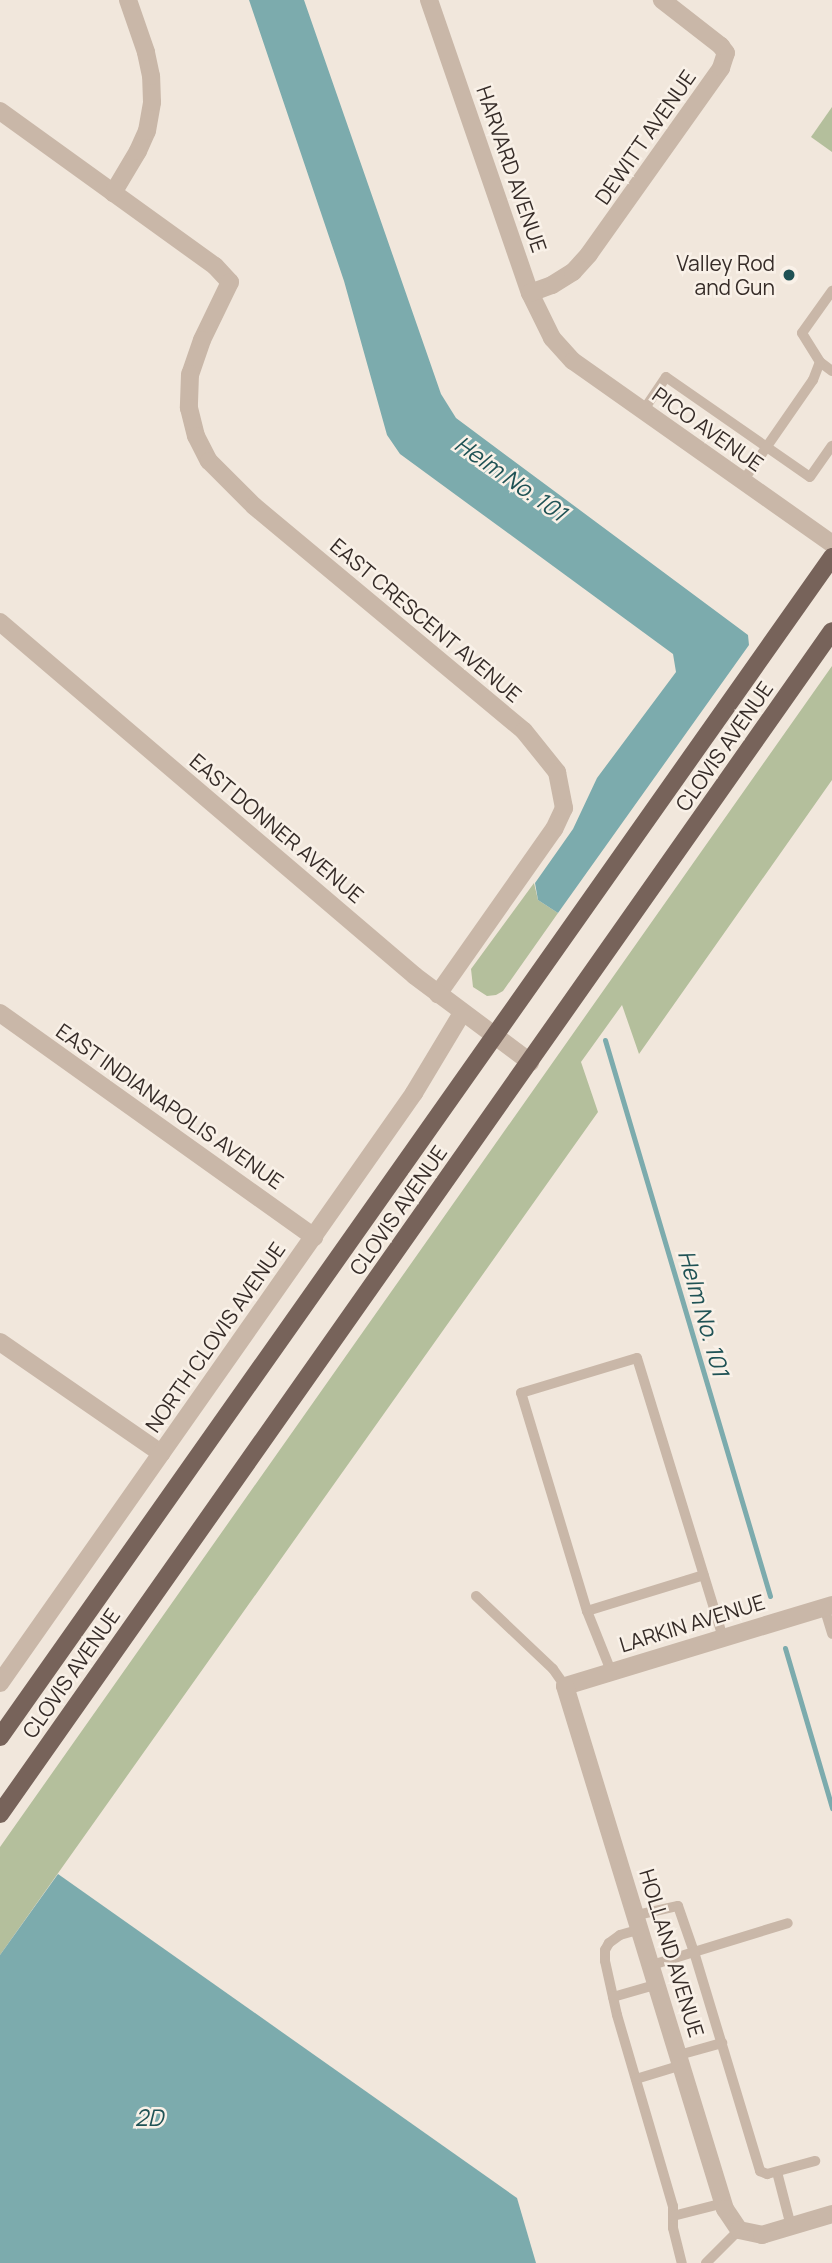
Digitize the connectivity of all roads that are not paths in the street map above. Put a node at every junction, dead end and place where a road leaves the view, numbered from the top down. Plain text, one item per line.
1 (128, 0) edge
2 (429, 0) edge
3 (662, 0) edge
4 (0, 111) edge
5 (113, 193) junction
6 (832, 291) edge
7 (530, 293) junction
8 (560, 349) joint
9 (820, 362) junction
10 (832, 371) edge
11 (643, 411) junction
12 (832, 446) edge
13 (766, 448) junction
14 (743, 481) junction
15 (832, 544) edge
16 (832, 557) edge
17 (0, 622) edge
18 (832, 631) edge
19 (438, 994) junction
20 (0, 1013) edge
21 (462, 1013) junction
22 (494, 1036) junction
23 (530, 1062) junction
24 (314, 1237) junction
25 (0, 1342) edge
26 (160, 1453) junction
27 (704, 1575) junction
28 (476, 1596) dead end
29 (828, 1606) edge
30 (587, 1611) junction
31 (832, 1634) edge
32 (723, 1638) junction
33 (611, 1671) junction
34 (3, 1674) edge
35 (565, 1686) junction
36 (0, 1737) edge
37 (0, 1814) edge
38 (639, 1922) junction
39 (788, 1923) dead end
40 (694, 1952) junction
41 (652, 1965) junction
42 (658, 1984) junction
43 (613, 1997) junction
44 (722, 2043) junction
45 (681, 2060) junction
46 (636, 2079) junction
47 (815, 2161) dead end
48 (777, 2172) junction
49 (724, 2203) junction
50 (832, 2214) edge
51 (673, 2216) junction
52 (792, 2226) junction
53 (739, 2230) junction
54 (682, 2263) edge
55 (706, 2263) edge

1 - 5 street
2 - 7 street, HARVARD AVENUE
3 - 7 street, DEWITT AVENUE
4 - 5 street
5 - 19 street, EAST CRESCENT AVENUE
6 - 9 lane
7 - 8 street, HARVARD AVENUE
8 - 11 street, PICO AVENUE
9 - 10 lane
9 - 13 lane
11 - 13 lane
11 - 14 street, PICO AVENUE
12 - 13 lane
13 - 14 lane
14 - 15 street, PICO AVENUE
16 - 22 main road, CLOVIS AVENUE
17 - 19 street, EAST DONNER AVENUE
18 - 23 main road, CLOVIS AVENUE
19 - 21 street, EAST DONNER AVENUE
20 - 24 street, EAST INDIANAPOLIS AVENUE
21 - 22 street, EAST DONNER AVENUE
21 - 24 street, NORTH CLOVIS AVENUE
22 - 23 street, EAST DONNER AVENUE
22 - 36 main road, CLOVIS AVENUE
23 - 37 main road, CLOVIS AVENUE
24 - 26 street, NORTH CLOVIS AVENUE
25 - 26 street
26 - 34 street, NORTH CLOVIS AVENUE
27 - 30 lane
27 - 30 lane
27 - 32 lane
28 - 35 lane
29 - 31 lane
29 - 32 street, LARKIN AVENUE
30 - 33 lane
32 - 33 street, LARKIN AVENUE
33 - 35 street, LARKIN AVENUE
35 - 38 street, HOLLAND AVENUE
38 - 40 lane
38 - 41 street, HOLLAND AVENUE
38 - 43 lane
39 - 40 lane
40 - 41 lane
40 - 44 lane
41 - 42 street, HOLLAND AVENUE
42 - 43 lane
42 - 45 street, HOLLAND AVENUE
43 - 46 lane
44 - 45 lane
44 - 48 lane
45 - 46 lane
45 - 49 street, HOLLAND AVENUE
46 - 51 lane
47 - 48 lane
48 - 52 lane
49 - 51 lane
49 - 53 street, HOLLAND AVENUE
50 - 52 street
51 - 54 lane
52 - 53 street
53 - 55 lane

